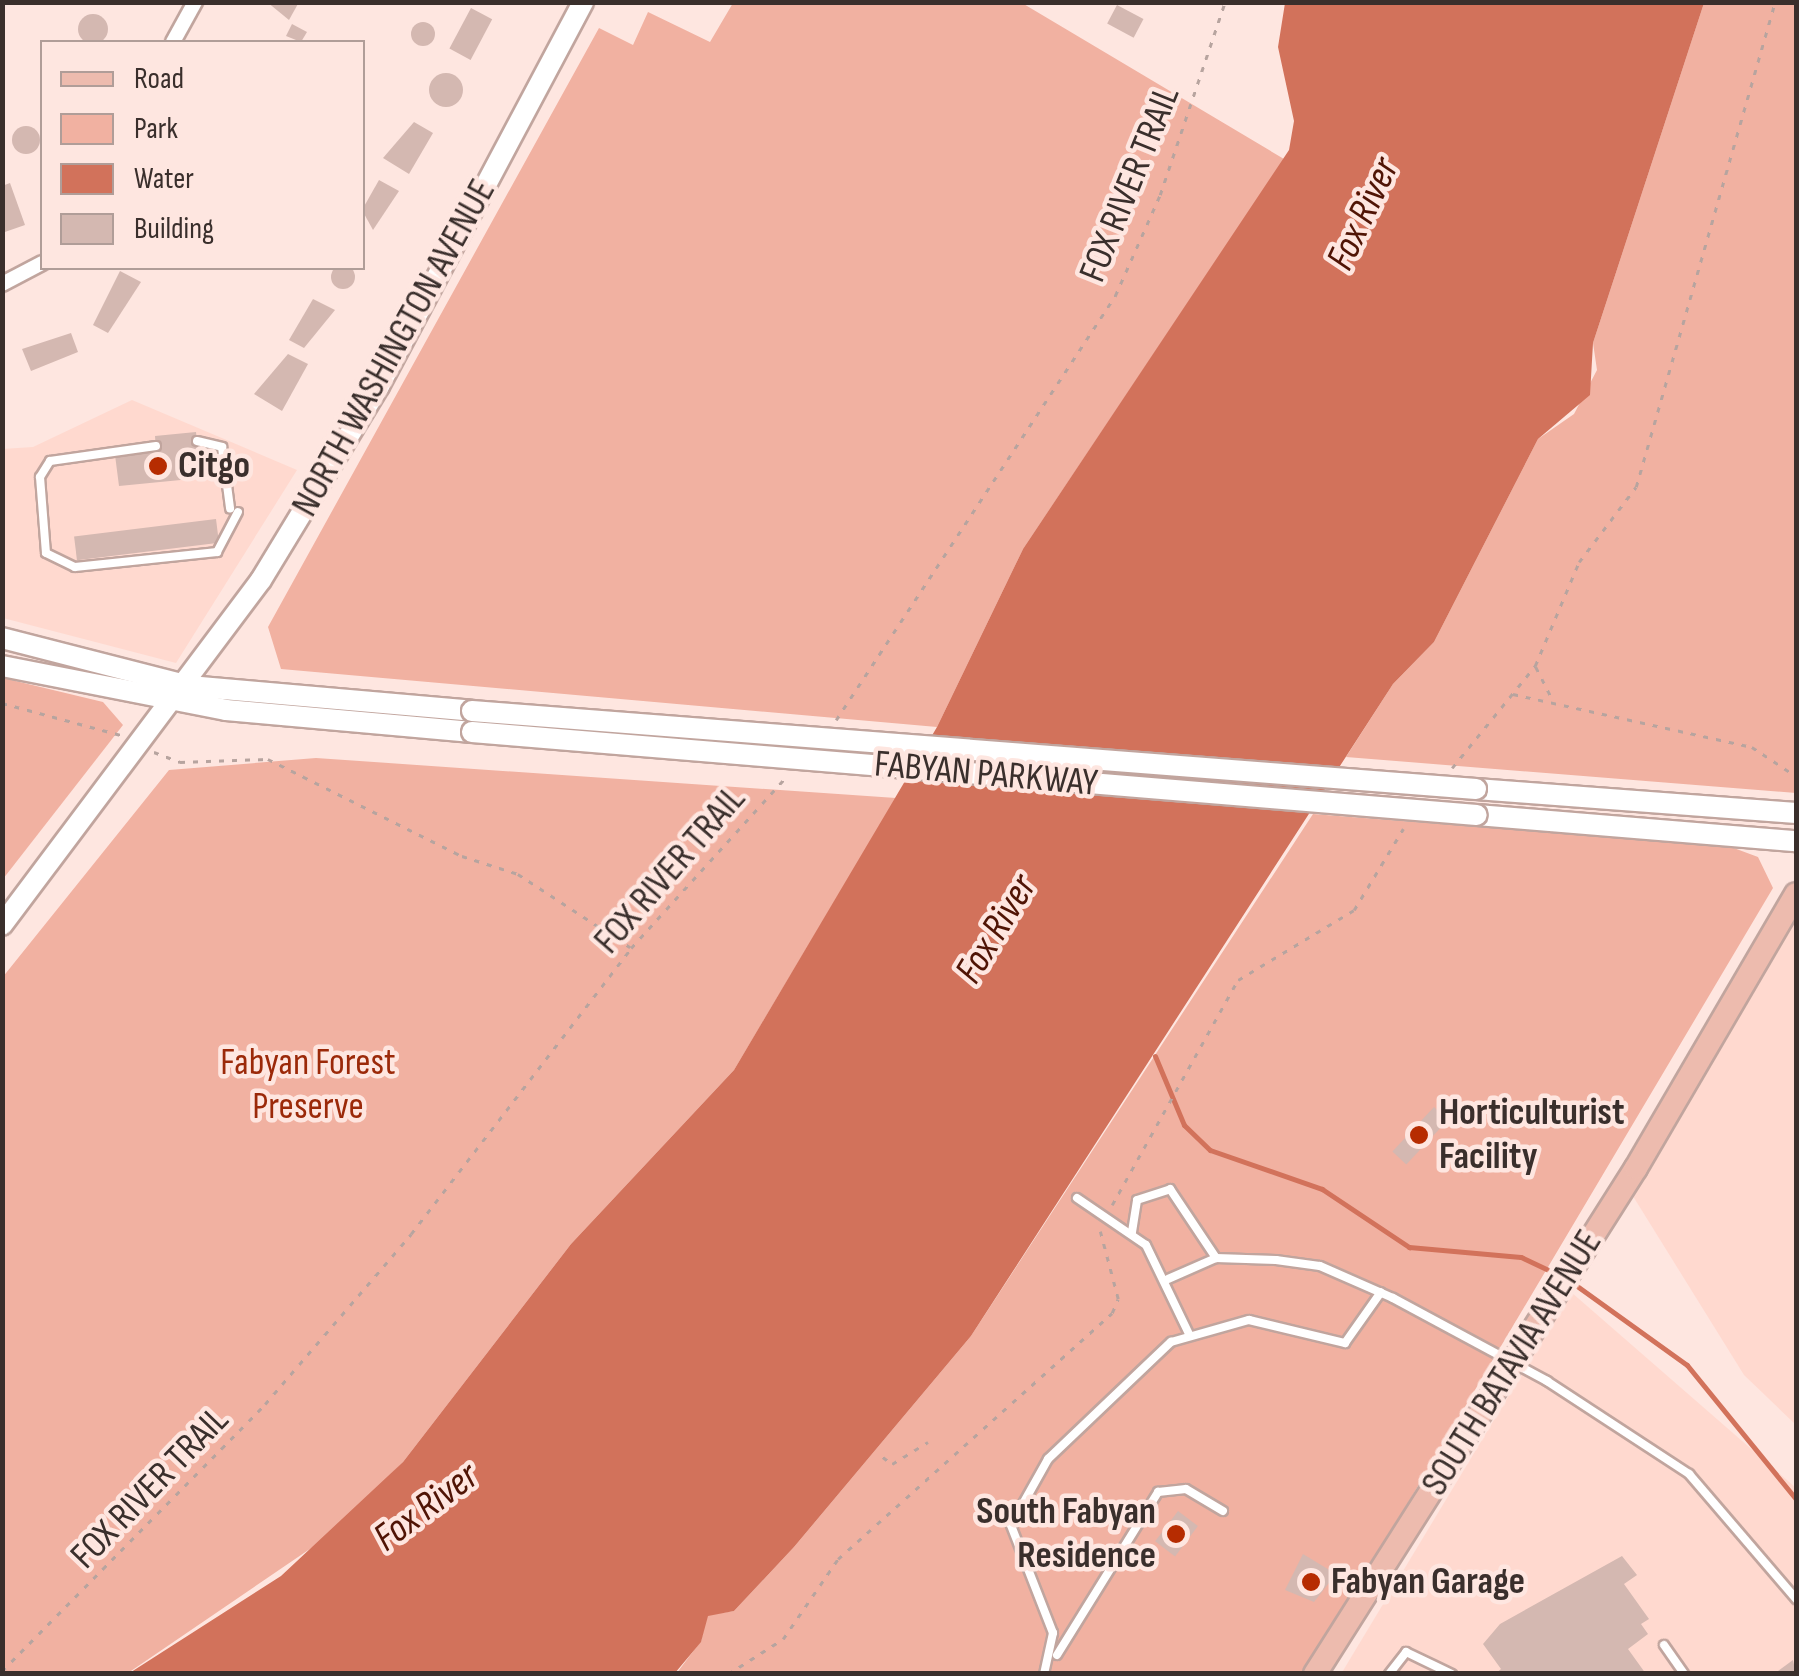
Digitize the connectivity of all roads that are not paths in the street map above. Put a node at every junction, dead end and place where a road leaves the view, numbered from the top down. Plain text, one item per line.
1 (195, 2) edge
2 (583, 2) edge
3 (174, 40) edge
4 (40, 263) edge
5 (2, 284) edge
6 (197, 441) dead end
7 (156, 446) dead end
8 (2, 638) edge
9 (2, 666) edge
10 (183, 694) junction
11 (472, 721) junction
12 (1796, 813) edge
13 (1796, 841) edge
14 (1796, 894) edge
15 (2, 925) edge
16 (1078, 1198) dead end
17 (1132, 1232) junction
18 (1216, 1258) junction
19 (1168, 1279) junction
20 (1381, 1292) junction
21 (1188, 1334) junction
22 (1514, 1362) junction
23 (1222, 1510) dead end
24 (1796, 1599) edge
25 (1664, 1646) dead end
26 (1051, 1662) junction
27 (1324, 1671) edge
28 (1044, 1674) edge
29 (1390, 1674) edge
30 (1452, 1674) edge
31 (1684, 1674) edge

1 - 3 street
2 - 10 main road, NORTH WASHINGTON AVENUE
4 - 5 street
6 - 7 lane
8 - 10 main road
9 - 10 main road
10 - 11 main road, FABYAN PARKWAY
10 - 15 main road, NORTH WASHINGTON AVENUE
11 - 12 main road, FABYAN PARKWAY, bridge
11 - 13 main road, FABYAN PARKWAY, bridge
14 - 22 main road, SOUTH BATAVIA AVENUE
16 - 17 lane
17 - 18 lane
17 - 19 lane
18 - 19 lane
18 - 20 lane
19 - 21 lane
20 - 21 lane
20 - 22 lane
21 - 26 lane
22 - 24 lane
22 - 27 main road, SOUTH BATAVIA AVENUE
23 - 26 lane
25 - 31 lane
26 - 28 lane
29 - 30 lane

